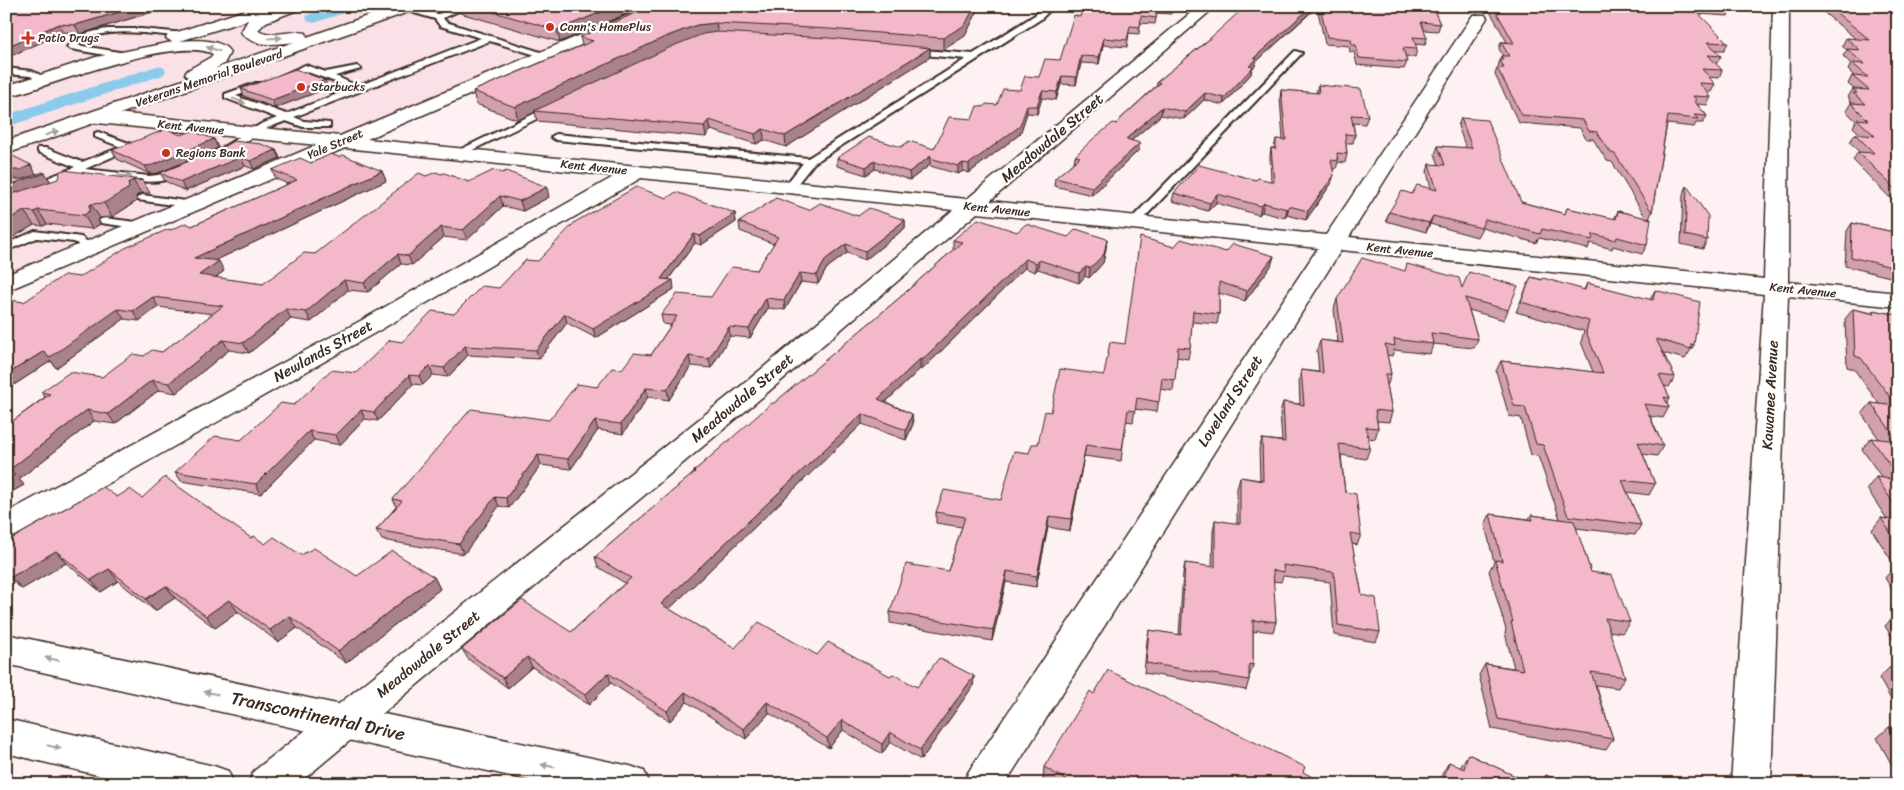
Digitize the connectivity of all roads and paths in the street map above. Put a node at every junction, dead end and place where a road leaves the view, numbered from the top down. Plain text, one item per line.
1 (275, 6) edge
2 (295, 6) edge
3 (466, 6) edge
4 (664, 6) edge
5 (1050, 6) edge
6 (1209, 6) edge
7 (1781, 6) edge
8 (410, 7) edge
9 (438, 16) junction
10 (1479, 18) dead end
11 (369, 21) junction
12 (184, 35) junction
13 (490, 38) junction
14 (907, 51) edge
15 (1298, 53) dead end
16 (122, 55) junction
17 (549, 56) junction
18 (975, 57) junction
19 (86, 66) junction
20 (8, 72) edge
21 (324, 75) junction
22 (45, 79) junction
23 (341, 81) junction
24 (6, 92) edge
25 (558, 105) edge
26 (272, 114) junction
27 (283, 118) junction
28 (327, 125) dead end
29 (97, 126) junction
30 (253, 133) junction
31 (556, 137) dead end
32 (341, 142) junction
33 (6, 148) edge
34 (42, 150) dead end
35 (458, 153) junction
36 (212, 157) edge
37 (810, 161) junction
38 (186, 167) edge
39 (79, 169) junction
40 (637, 172) junction
41 (789, 187) junction
42 (24, 189) edge
43 (142, 198) edge
44 (192, 205) junction
45 (970, 207) junction
46 (105, 222) edge
47 (1132, 224) junction
48 (143, 226) junction
49 (1332, 243) junction
50 (6, 248) edge
51 (90, 248) junction
52 (9, 280) edge
53 (1776, 288) junction
54 (1898, 300) edge
55 (6, 527) edge
56 (6, 649) edge
57 (344, 722) junction
58 (6, 736) edge
59 (214, 784) edge
60 (268, 784) edge
61 (630, 784) edge
62 (983, 784) edge
63 (1750, 784) edge

1 - 12 street
2 -> 11 street
3 - 9 lane
4 - 17 street, Yale Street
5 - 18 lane
6 - 45 street, Meadowdale Street
7 - 53 street, Kawanee Avenue
8 - 9 lane
8 - 11 street, Veterans Memorial Boulevard
9 - 13 lane
10 - 49 street, Loveland Street
11 - 29 street, Veterans Memorial Boulevard
12 - 16 street
12 - 16 lane
13 - 17 lane
13 - 27 lane
14 - 18 lane
15 - 47 lane
16 - 19 street
17 - 32 street, Yale Street
18 - 37 lane
19 - 22 street
29 -> 19 street
20 - 22 lane
21 - 23 lane
21 - 23 lane
21 -> 26 lane
22 - 24 street
23 - 26 lane
25 - 35 lane
26 - 27 lane
27 - 28 lane
27 - 30 lane
29 - 30 street, Kent Avenue
33 -> 29 street, Veterans Memorial Boulevard
29 - 39 lane
30 - 32 street, Kent Avenue
30 - 36 lane
31 - 37 lane
32 - 35 street, Kent Avenue
32 - 44 street, Yale Street
34 - 39 lane
35 - 40 street, Kent Avenue
37 - 41 lane
39 -> 38 lane
39 - 42 lane
40 - 41 street, Kent Avenue
40 - 55 street, Newlands Street
41 - 45 street, Kent Avenue
43 - 44 lane
44 - 48 street, Yale Street
45 - 47 street, Kent Avenue
45 - 57 street, Meadowdale Street
46 - 48 lane
47 - 49 street, Kent Avenue
48 - 51 street, Yale Street
49 - 53 street, Kent Avenue
49 - 62 street, Loveland Street
50 - 51 lane
51 - 52 street, Yale Street
53 - 54 street, Kent Avenue
53 - 63 street, Kawanee Avenue
57 -> 56 street, Transcontinental Drive
57 - 60 street, Meadowdale Street
61 -> 57 street, Transcontinental Drive
58 -> 59 street

